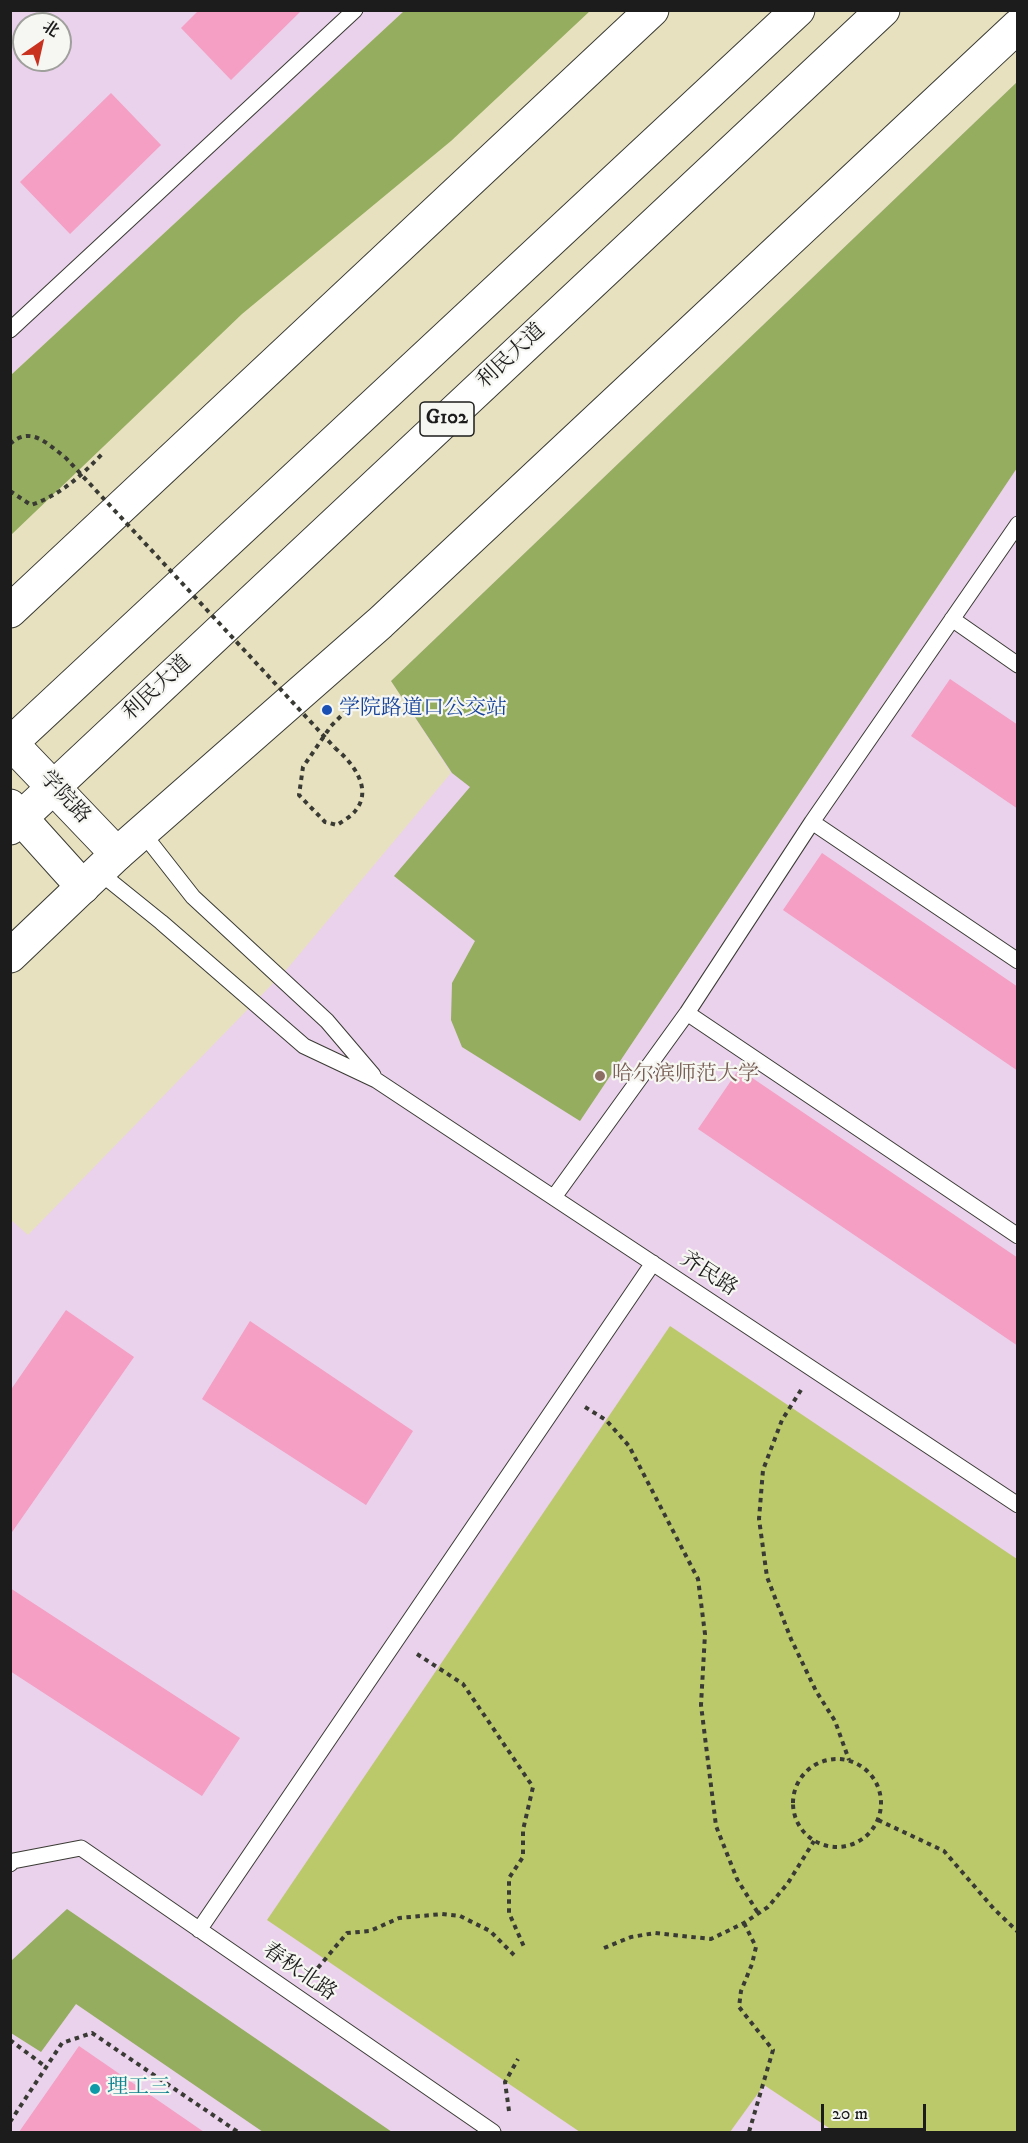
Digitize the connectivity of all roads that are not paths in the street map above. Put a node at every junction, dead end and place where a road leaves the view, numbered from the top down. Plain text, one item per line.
1 (356, 10) edge
2 (652, 10) edge
3 (798, 10) edge
4 (883, 10) edge
5 (1017, 26) edge
6 (10, 330) edge
7 (1017, 524) edge
8 (10, 611) edge
9 (952, 619) junction
10 (1017, 665) edge
11 (11, 743) edge
12 (54, 787) junction
13 (14, 817) edge
14 (812, 822) junction
15 (142, 832) junction
16 (100, 871) junction
17 (10, 956) edge
18 (1017, 961) edge
19 (687, 1013) junction
20 (376, 1080) junction
21 (554, 1197) junction
22 (1017, 1236) edge
23 (652, 1263) junction
24 (1017, 1505) edge
25 (10, 1864) edge
26 (199, 1930) junction
27 (493, 2133) edge

1 - 6 lane
2 - 8 main road
3 - 11 main road, G102
4 - 12 main road, 利民大道 / G102
5 - 15 main road
7 - 9 lane
9 - 10 lane
9 - 14 lane
11 - 12 main road, 学院路
12 - 13 main road, 利民大道 / G102
12 - 16 main road, 学院路
13 - 16 main road
14 - 18 lane
14 - 19 lane
15 - 16 main road
15 - 20 lane
16 - 17 main road
16 - 20 lane
19 - 21 lane
19 - 22 lane
20 - 21 lane, 齐民路
21 - 23 lane, 齐民路
23 - 24 lane, 齐民路
23 - 26 lane
25 - 26 lane, 春秋北路
26 - 27 lane, 春秋北路

